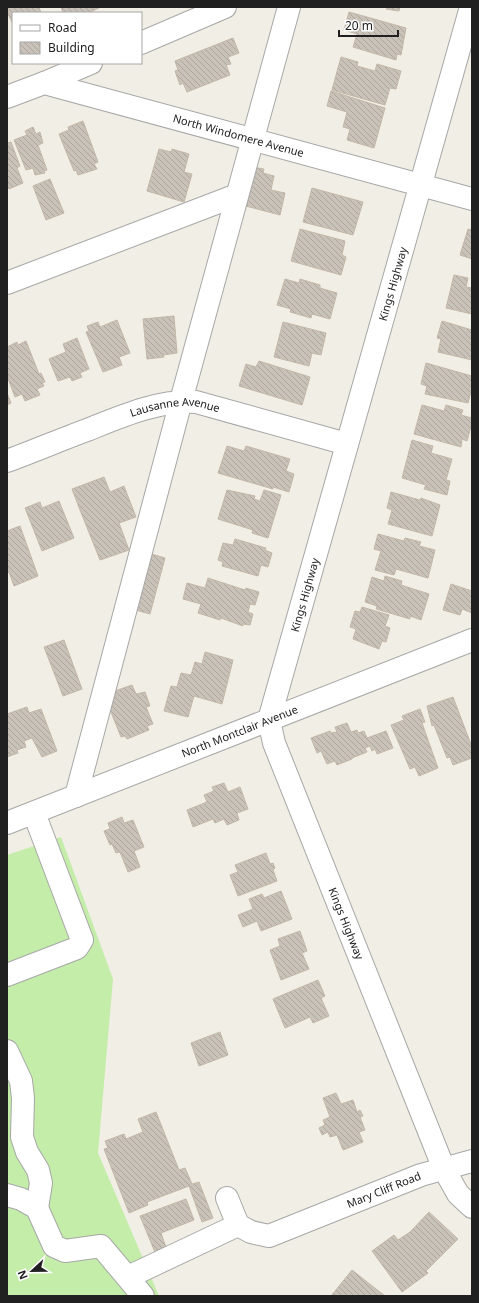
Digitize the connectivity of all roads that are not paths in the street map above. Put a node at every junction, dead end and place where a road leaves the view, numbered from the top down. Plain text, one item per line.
1 (225, 7) edge
2 (290, 7) edge
3 (471, 7) edge
4 (142, 43) edge
5 (90, 64) edge
6 (44, 83) junction
7 (7, 97) edge
8 (252, 139) junction
9 (422, 185) junction
10 (237, 196) junction
11 (472, 199) edge
12 (7, 283) edge
13 (181, 401) junction
14 (347, 444) junction
15 (7, 461) edge
16 (472, 638) edge
17 (269, 720) junction
18 (76, 796) junction
19 (34, 813) junction
20 (7, 823) edge
21 (7, 975) edge
22 (7, 1051) edge
23 (472, 1161) edge
24 (444, 1169) junction
25 (7, 1194) edge
26 (227, 1198) dead end
27 (472, 1207) edge
28 (37, 1208) junction
29 (238, 1225) junction
30 (128, 1278) junction
31 (143, 1296) edge

1 - 4 street
2 - 8 street
3 - 9 street, Kings Highway
5 - 6 street
6 - 7 street
6 - 8 street, North Windomere Avenue
8 - 9 street, North Windomere Avenue
8 - 10 street
9 - 11 street, North Windomere Avenue
9 - 14 street, Kings Highway
10 - 12 street
10 - 13 street
13 - 14 street, Lausanne Avenue
13 - 15 street, Lausanne Avenue
13 - 18 street
14 - 17 street, Kings Highway
16 - 17 street, North Montclair Avenue
17 - 18 street, North Montclair Avenue
17 - 24 street, Kings Highway
18 - 19 street, North Montclair Avenue
19 - 20 street, North Montclair Avenue
19 - 21 street
22 - 28 street
23 - 24 street, Mary Cliff Road
24 - 27 street, Kings Highway
24 - 29 street, Mary Cliff Road
25 - 28 street
26 - 29 street
28 - 30 street
29 - 30 street
30 - 31 street

